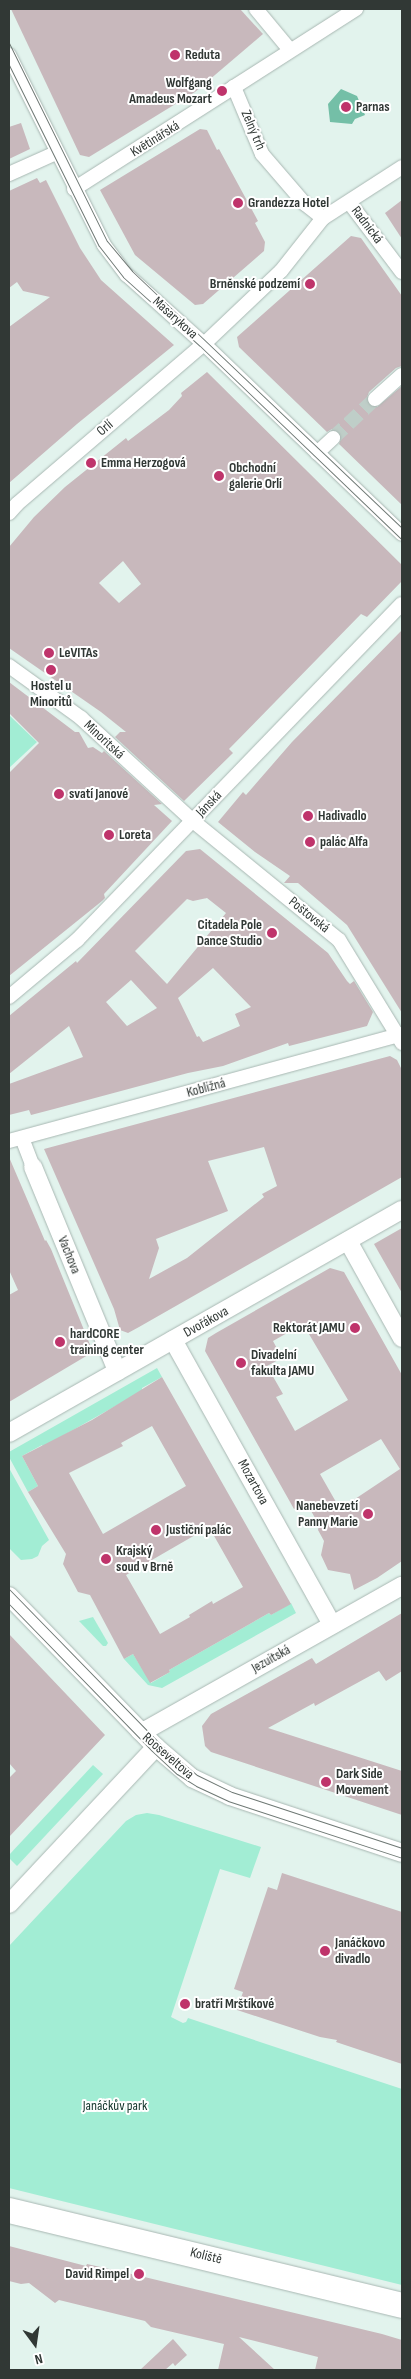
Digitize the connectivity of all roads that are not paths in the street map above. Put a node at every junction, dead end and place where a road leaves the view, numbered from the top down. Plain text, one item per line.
1 (256, 9) edge
2 (356, 9) edge
3 (290, 50) junction
4 (9, 55) edge
5 (234, 87) junction
6 (56, 153) junction
7 (402, 167) edge
8 (9, 174) edge
9 (74, 189) junction
10 (349, 202) junction
11 (323, 218) junction
12 (402, 272) edge
13 (204, 344) junction
14 (402, 375) edge
15 (375, 399) tunnel mouth
16 (333, 438) tunnel mouth
17 (317, 452) junction
18 (9, 513) edge
19 (402, 534) edge
20 (402, 604) edge
21 (9, 666) edge
22 (193, 821) junction
23 (9, 996) edge
24 (401, 1038) edge
25 (15, 1140) edge
26 (33, 1167) joint
27 (402, 1210) edge
28 (348, 1241) junction
29 (402, 1338) edge
30 (173, 1340) junction
31 (117, 1371) junction
32 (9, 1433) edge
33 (402, 1586) edge
34 (9, 1596) edge
35 (332, 1625) junction
36 (140, 1731) junction
37 (156, 1748) junction
38 (402, 1853) edge
39 (15, 1898) edge
40 (9, 2210) edge
41 (402, 2305) edge

1 - 3 street
2 - 3 street
3 - 5 street
4 - 6 street, Masarykova
5 - 9 street, Květinářská
5 - 11 street, Zelný trh
6 - 8 street
6 - 9 street, Masarykova
7 - 10 street
9 - 13 street, Masarykova
10 - 11 street
10 - 12 street, Radnická
11 - 13 street
13 - 17 street, Masarykova
13 - 18 street, Orlí
14 - 15 street
16 - 17 street
17 - 19 street, Masarykova
20 - 22 street, Jánská
21 - 22 street, Minoritská
22 - 23 street, Jánská
22 - 24 street, Poštovská
24 - 25 street, Kobližná
25 - 26 street, Vachova
26 - 31 street, Vachova
27 - 28 street, Dvořákova
28 - 29 street
28 - 30 street, Dvořákova
30 - 31 street, Dvořákova
30 - 35 street, Mozartova
31 - 32 street, Dvořákova
33 - 35 street, Jezuitská
34 - 36 street, Rooseveltova
35 - 36 street, Jezuitská
36 - 37 street, Rooseveltova
37 - 38 street, Rooseveltova
37 - 39 street
40 - 41 main road, Koliště

